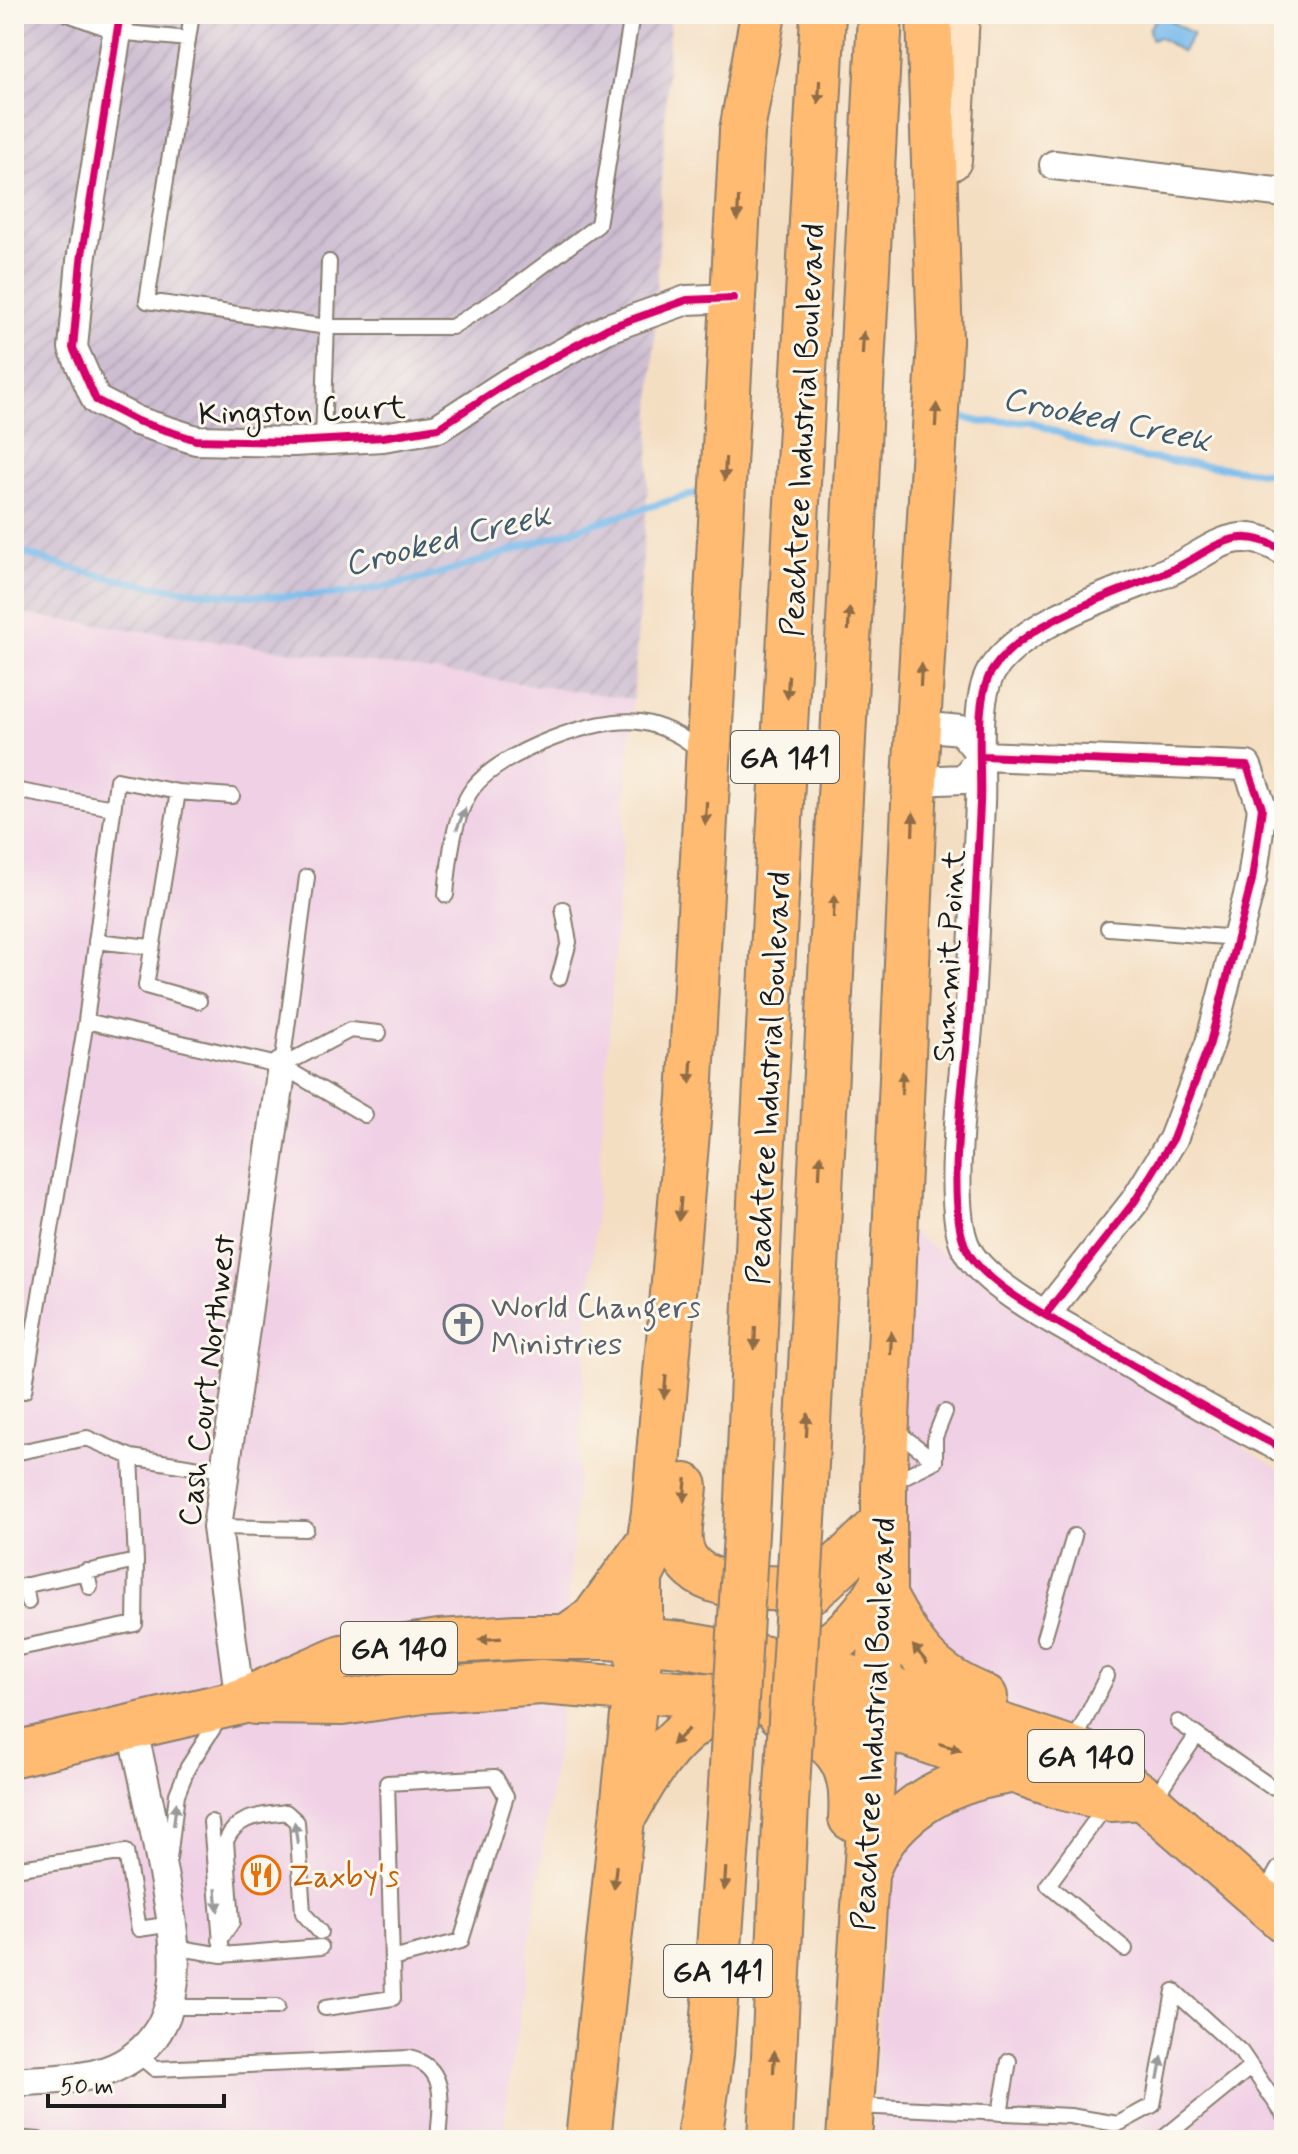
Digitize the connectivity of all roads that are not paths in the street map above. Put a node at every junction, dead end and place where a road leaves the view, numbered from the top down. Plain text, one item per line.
1 (68, 14) edge
2 (192, 14) edge
3 (632, 14) edge
4 (747, 14) edge
5 (763, 14) edge
6 (823, 14) edge
7 (880, 14) edge
8 (929, 14) edge
9 (959, 14) edge
10 (118, 23) edge
11 (188, 39) junction
12 (742, 131) junction
13 (1054, 165) dead end
14 (1284, 193) edge
15 (329, 262) dead end
16 (734, 298) junction
17 (327, 327) junction
18 (940, 340) junction
19 (323, 440) junction
20 (1284, 551) edge
21 (918, 726) junction
22 (982, 756) junction
23 (709, 759) junction
24 (915, 781) junction
25 (14, 790) edge
26 (178, 792) junction
27 (232, 796) dead end
28 (113, 808) junction
29 (307, 877) dead end
30 (446, 895) dead end
31 (563, 909) dead end
32 (1108, 928) dead end
33 (1239, 938) junction
34 (96, 941) junction
35 (150, 947) junction
36 (559, 978) dead end
37 (199, 1001) dead end
38 (86, 1021) junction
39 (379, 1033) dead end
40 (282, 1066) junction
41 (365, 1115) dead end
42 (677, 1254) junction
43 (1045, 1315) junction
44 (14, 1390) edge
45 (945, 1412) dead end
46 (888, 1421) junction
47 (1284, 1449) edge
48 (14, 1453) edge
49 (131, 1457) junction
50 (935, 1461) junction
51 (226, 1468) junction
52 (884, 1505) junction
53 (217, 1527) junction
54 (306, 1529) dead end
55 (1074, 1536) dead end
56 (648, 1552) junction
57 (136, 1561) junction
58 (86, 1571) junction
59 (58, 1578) junction
60 (20, 1587) edge
61 (90, 1587) dead end
62 (884, 1589) junction
63 (59, 1593) dead end
64 (28, 1602) dead end
65 (1044, 1638) dead end
66 (14, 1649) edge
67 (619, 1650) junction
68 (1107, 1676) dead end
69 (752, 1684) junction
70 (886, 1701) junction
71 (234, 1703) junction
72 (342, 1703) junction
73 (1178, 1722) dead end
74 (132, 1727) junction
75 (1079, 1732) junction
76 (1197, 1735) junction
77 (21, 1750) edge
78 (1020, 1770) junction
79 (1284, 1789) edge
80 (1135, 1800) junction
81 (211, 1822) dead end
82 (621, 1823) junction
83 (14, 1869) edge
84 (867, 1871) junction
85 (166, 1891) junction
86 (1278, 1899) edge
87 (173, 1936) junction
88 (221, 1948) junction
89 (1125, 1949) dead end
90 (392, 1959) junction
91 (168, 2007) junction
92 (277, 2007) dead end
93 (325, 2008) dead end
94 (137, 2054) junction
95 (1009, 2061) dead end
96 (1251, 2067) junction
97 (14, 2082) edge
98 (1000, 2113) junction
99 (1284, 2115) edge
100 (1118, 2124) junction
101 (844, 2129) edge
102 (14, 2138) edge
103 (39, 2140) edge
104 (438, 2140) edge
105 (588, 2140) edge
106 (699, 2140) edge
107 (770, 2140) edge
108 (1118, 2140) edge
109 (1161, 2140) edge

1 - 10 lane
2 - 11 lane
3 - 17 lane
4 - 12 main road
5 - 12 main road
6 -> 106 main road, Peachtree Industrial Boulevard / GA 141, bridge
107 -> 7 main road, Peachtree Industrial Boulevard / GA 141, bridge
8 - 18 main road
9 - 18 main road, Peachtree Industrial Boulevard
10 - 11 lane
10 - 19 street, Kingston Court
11 - 17 lane
12 -> 16 main road
13 - 14 street
15 - 17 lane
16 - 19 street, Kingston Court
16 -> 23 main road
17 - 19 lane
21 -> 18 main road, Peachtree Industrial Boulevard
20 - 22 street, Summit Point
21 - 22 street
21 - 24 main road, Peachtree Industrial Boulevard
22 - 24 street
22 - 33 street
22 - 43 street, Summit Point
30 -> 23 lane
23 -> 42 main road
46 -> 24 main road, Peachtree Industrial Boulevard
25 - 28 lane
26 - 27 lane
26 - 28 lane
26 - 35 lane
28 - 34 lane
29 - 40 lane
31 - 36 lane
32 - 33 lane
33 - 43 street
34 - 35 lane
34 - 38 lane
35 - 37 lane
38 - 40 lane
38 - 44 lane
39 - 40 lane
40 - 41 lane
40 - 51 street, Cash Court Northwest
42 -> 52 main road
42 -> 56 main road
43 - 47 street, Summit Point
45 - 50 lane
46 - 50 lane
46 - 52 main road, Peachtree Industrial Boulevard
48 - 49 lane
49 - 51 lane
49 - 57 lane
50 - 52 lane
51 - 53 street, Cash Court Northwest
52 - 62 main road, Peachtree Industrial Boulevard
53 - 54 lane
53 - 71 street, Cash Court Northwest
55 - 65 lane
56 - 67 main road
56 - 67 main road
56 - 69 main road
57 - 58 lane
57 - 66 lane
58 - 59 lane
58 - 61 lane
59 - 60 lane
59 - 63 lane
60 - 64 lane
62 - 69 main road
62 - 70 main road, Peachtree Industrial Boulevard
75 -> 62 main road
67 - 69 main road, GA 140
67 -> 71 main road, GA 140
67 - 72 main road, GA 140
67 - 82 main road
68 - 75 lane
69 - 70 main road, GA 140
69 - 70 main road
69 -> 82 main road
69 - 101 main road
70 -> 78 main road, GA 140
70 - 80 main road, GA 140
70 - 84 main road, Peachtree Industrial Boulevard
71 - 72 main road, GA 140
71 - 74 main road, GA 140
85 -> 71 lane
72 - 82 main road
73 - 76 lane
74 - 77 main road, GA 140
74 - 85 street
75 - 80 main road
76 - 79 lane
76 - 80 lane
78 - 80 main road, GA 140
78 - 84 main road
80 - 86 main road, GA 140
80 - 89 lane
81 -> 88 lane
82 -> 105 main road
83 - 87 lane
84 - 101 main road, Peachtree Industrial Boulevard
85 - 87 street
87 - 88 lane
87 - 91 street
88 -> 88 lane
90 - 90 lane
90 - 93 lane
91 - 92 lane
91 - 94 street
94 - 97 street
94 - 104 lane
95 - 98 lane
96 - 99 lane
100 -> 96 lane
96 - 109 lane
98 - 100 lane
98 - 101 lane
100 - 108 lane
102 - 103 lane

